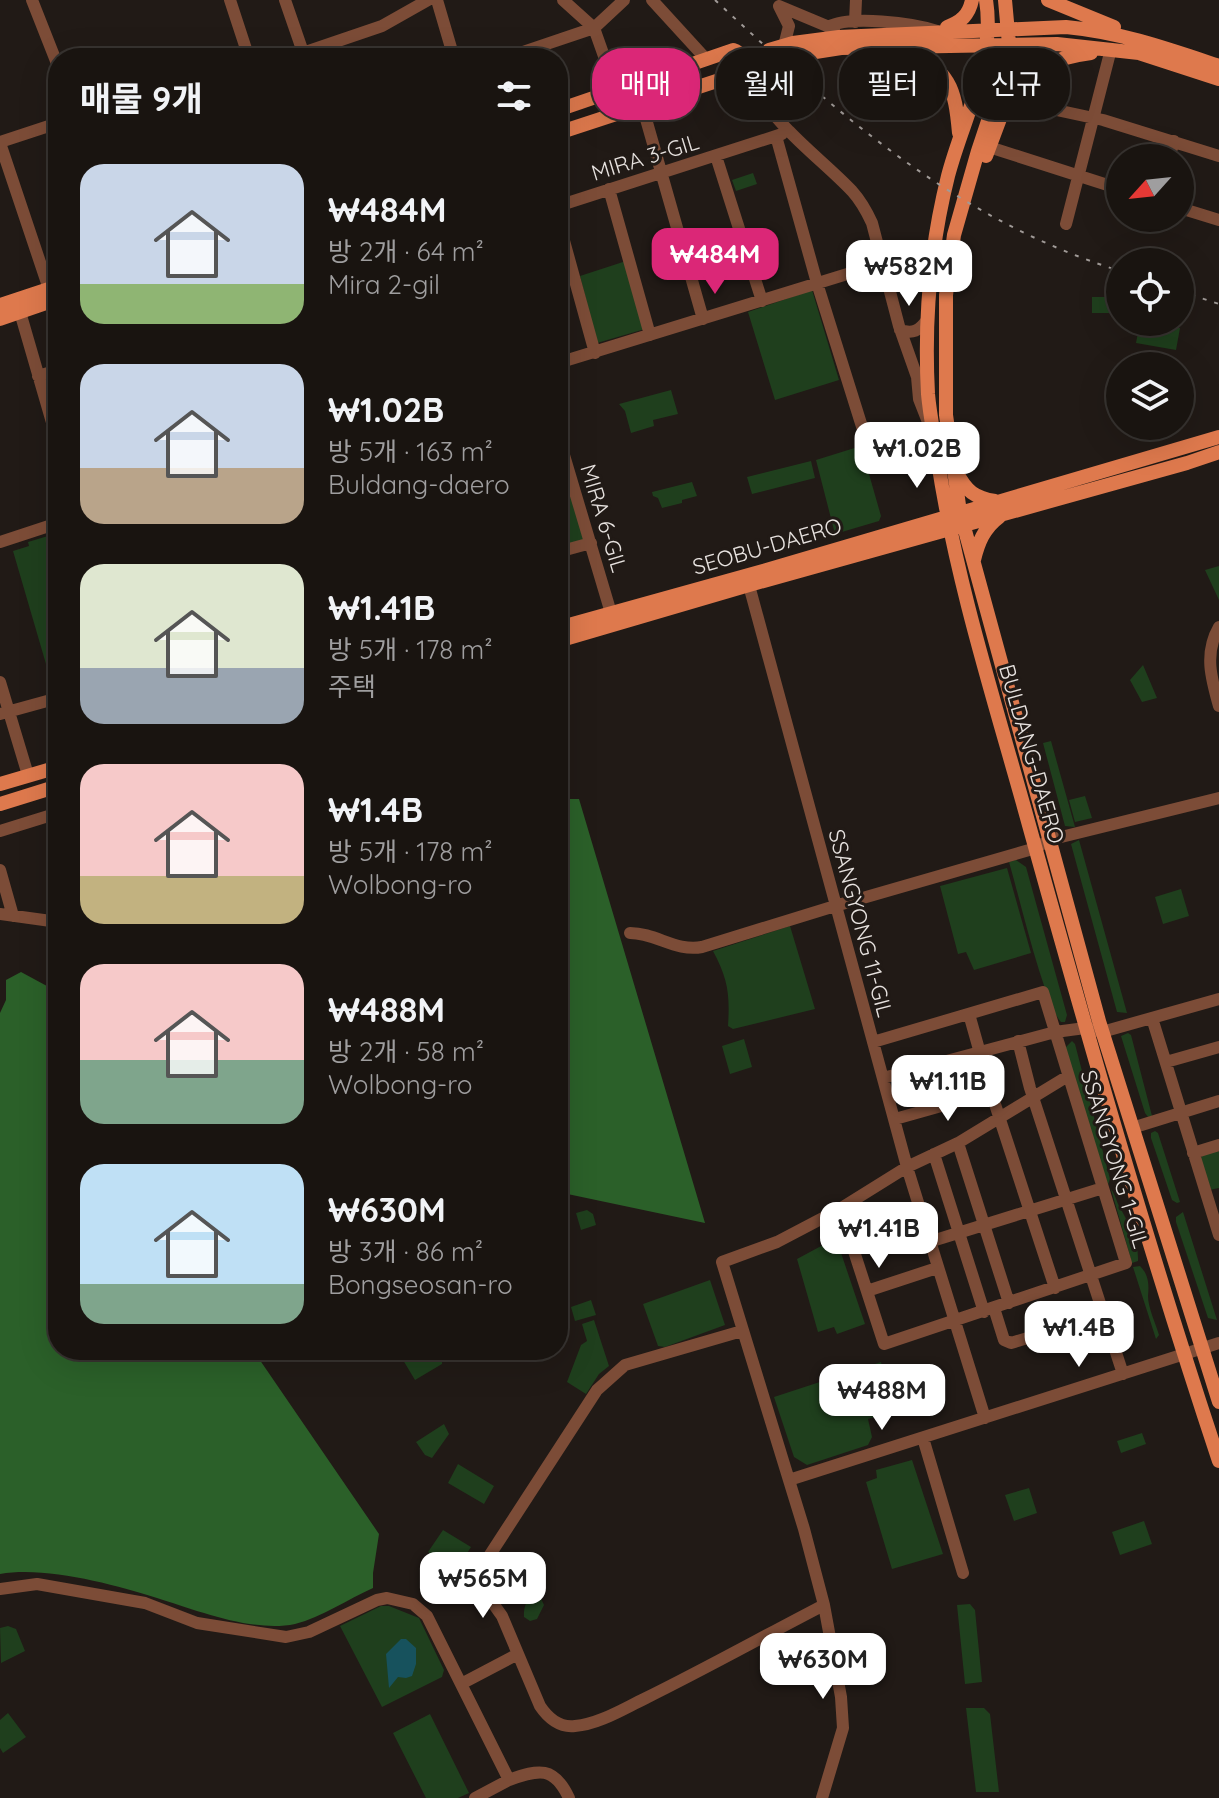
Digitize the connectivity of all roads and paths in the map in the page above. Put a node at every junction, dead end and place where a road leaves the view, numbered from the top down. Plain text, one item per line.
1 (32, 0) edge
2 (230, 0) edge
3 (285, 0) edge
4 (428, 0) edge
5 (437, 0) edge
6 (563, 0) edge
7 (624, 0) edge
8 (652, 0) edge
9 (856, 0) edge
10 (972, 0) edge
11 (986, 0) edge
12 (1005, 0) edge
13 (1048, 0) edge
14 (776, 3) edge
15 (855, 22) junction
16 (594, 28) junction
17 (1009, 28) junction
18 (988, 29) junction
19 (937, 31) junction
20 (826, 32) junction
21 (1148, 41) junction
22 (1009, 45) junction
23 (986, 46) junction
24 (51, 48) edge
25 (246, 48) edge
26 (301, 48) edge
27 (325, 48) edge
28 (451, 48) edge
29 (535, 48) edge
30 (601, 48) edge
31 (778, 48) edge
32 (785, 48) tunnel mouth
33 (841, 48) edge
34 (927, 48) edge
35 (1013, 48) edge
36 (1111, 49) junction
37 (716, 56) edge
38 (1070, 56) edge
39 (706, 59) junction
40 (700, 61) edge
41 (1219, 66) edge
42 (716, 73) edge
43 (716, 75) edge
44 (1219, 79) edge
45 (947, 81) edge
46 (592, 98) edge
47 (568, 107) edge
48 (1070, 112) edge
49 (568, 114) edge
50 (1093, 119) junction
51 (592, 120) edge
52 (647, 120) edge
53 (773, 120) edge
54 (999, 120) edge
55 (48, 126) edge
56 (568, 127) edge
57 (568, 127) edge
58 (782, 134) junction
59 (959, 141) junction
60 (1174, 141) junction
61 (0, 142) edge
62 (1173, 144) edge
63 (989, 147) junction
64 (716, 156) junction
65 (1219, 156) edge
66 (663, 173) junction
67 (1078, 175) junction
68 (1106, 184) edge
69 (609, 189) junction
70 (966, 191) junction
71 (568, 203) edge
72 (1194, 212) edge
73 (1219, 220) edge
74 (1066, 224) dead end
75 (568, 255) edge
76 (883, 263) junction
77 (48, 273) edge
78 (817, 283) junction
79 (48, 294) edge
80 (48, 296) edge
81 (762, 301) junction
82 (0, 305) edge
83 (20, 312) junction
84 (0, 319) edge
85 (703, 319) junction
86 (927, 320) junction
87 (900, 330) junction
88 (650, 335) junction
89 (595, 353) junction
90 (568, 360) edge
91 (48, 373) edge
92 (38, 376) junction
93 (48, 410) edge
94 (1219, 436) edge
95 (934, 440) junction
96 (1219, 454) edge
97 (945, 464) junction
98 (568, 468) edge
99 (1001, 508) junction
100 (954, 521) junction
101 (48, 526) edge
102 (919, 531) junction
103 (0, 542) edge
104 (591, 543) junction
105 (568, 549) edge
106 (966, 568) junction
107 (748, 580) junction
108 (611, 613) junction
109 (568, 625) edge
110 (1219, 627) edge
111 (568, 638) edge
112 (0, 682) edge
113 (48, 701) edge
114 (1219, 706) edge
115 (4, 713) edge
116 (48, 770) edge
117 (28, 775) junction
118 (0, 784) edge
119 (48, 789) edge
120 (1219, 798) edge
121 (0, 804) edge
122 (48, 816) edge
123 (0, 831) edge
124 (1049, 840) junction
125 (1036, 848) junction
126 (0, 870) edge
127 (835, 906) junction
128 (7, 915) edge
129 (48, 921) edge
130 (630, 933) dead end
131 (1219, 999) edge
132 (969, 1014) junction
133 (1152, 1018) junction
134 (1093, 1030) junction
135 (1055, 1032) junction
136 (1018, 1041) junction
137 (873, 1042) junction
138 (1219, 1047) edge
139 (981, 1052) junction
140 (1166, 1062) junction
141 (1068, 1076) junction
142 (883, 1078) junction
143 (991, 1092) junction
144 (1035, 1096) junction
145 (1219, 1101) edge
146 (1181, 1113) junction
147 (1000, 1116) junction
148 (895, 1119) junction
149 (1132, 1128) junction
150 (958, 1143) junction
151 (1219, 1145) edge
152 (1193, 1153) junction
153 (934, 1154) junction
154 (907, 1167) junction
155 (1103, 1188) junction
156 (1213, 1194) edge
157 (1068, 1200) junction
158 (840, 1208) junction
159 (1031, 1211) junction
160 (922, 1217) junction
161 (985, 1225) junction
162 (959, 1232) junction
163 (1219, 1235) edge
164 (851, 1240) junction
165 (929, 1242) junction
166 (723, 1261) junction
167 (937, 1268) junction
168 (1092, 1275) junction
169 (1055, 1288) junction
170 (867, 1291) junction
171 (1009, 1303) junction
172 (989, 1310) junction
173 (1103, 1315) junction
174 (955, 1320) junction
175 (742, 1331) junction
176 (1219, 1343) edge
177 (1202, 1350) junction
178 (1184, 1355) junction
179 (1123, 1374) junction
180 (1219, 1402) edge
181 (985, 1418) junction
182 (923, 1438) junction
183 (1219, 1461) edge
184 (791, 1479) junction
185 (963, 1573) dead end
186 (0, 1589) edge
187 (824, 1605) junction
188 (518, 1654) junction
189 (461, 1684) junction
190 (509, 1780) junction
191 (475, 1798) edge
192 (569, 1798) edge
193 (825, 1798) edge

1 - 24 street
2 - 25 street
3 - 26 street
4 - 27 street
5 - 28 street
6 - 16 street
7 - 16 street
8 - 39 street
9 - 15 street
10 - 19 main road
11 - 18 main road, BULDANG-DAERO
12 - 17 main road, BULDANG-DAERO
13 - 21 main road
14 - 20 street
14 - 31 street
15 - 19 street
15 - 20 street
16 - 29 street
16 - 30 street
17 - 18 main road
17 - 21 main road
17 - 22 main road, BULDANG-DAERO
18 - 19 main road
18 - 23 main road, BULDANG-DAERO
19 - 20 main road
20 - 32 main road
20 - 33 street
21 - 41 main road
22 - 23 main road
22 - 35 main road
22 - 36 main road
22 - 70 main road, BULDANG-DAERO
23 - 34 main road
23 - 59 main road, BULDANG-DAERO
36 - 38 main road
36 - 44 main road
36 - 50 street
37 - 39 main road
39 - 40 main road
42 - 49 main road
43 - 56 main road
45 - 59 main road
46 - 47 main road
48 - 50 street
50 - 60 street
50 - 67 street
51 - 57 main road
52 - 66 street
53 - 58 street
54 - 63 main road
55 - 61 street
58 - 64 street, MIRA 3-GIL
58 - 76 street
58 - 78 street
59 - 86 main road, BULDANG-DAERO
60 - 62 street
60 - 65 street
61 - 77 street
63 - 67 street
63 - 70 main road
64 - 66 street, MIRA 3-GIL
64 - 81 street
66 - 69 street, MIRA 3-GIL
66 - 85 street
67 - 68 street
67 - 74 street
69 - 71 street, MIRA 3-GIL
69 - 88 street
70 - 97 main road, BULDANG-DAERO
72 - 73 street
75 - 89 street
76 - 78 street
76 - 87 street
78 - 81 street
78 - 95 street
79 - 82 main road
80 - 83 main road
81 - 85 street
83 - 84 main road
83 - 92 street
85 - 88 street
86 - 87 street
86 - 95 main road, BULDANG-DAERO
87 - 95 street
88 - 89 street
89 - 90 street
91 - 92 street
92 - 93 street
94 - 99 main road, SEOBU-DAERO
95 - 97 main road, BULDANG-DAERO
96 - 99 main road, SEOBU-DAERO
97 - 99 main road
97 - 100 main road, BULDANG-DAERO
97 - 102 main road
98 - 104 street, MIRA 6-GIL
99 - 100 main road, SEOBU-DAERO
99 - 106 main road
100 - 102 main road, SEOBU-DAERO
100 - 106 main road, BULDANG-DAERO
101 - 103 street
102 - 106 main road
102 - 107 main road, SEOBU-DAERO
104 - 105 street
104 - 108 street, MIRA 6-GIL
106 - 124 main road, BULDANG-DAERO
106 - 125 main road, BULDANG-DAERO
107 - 108 main road, SEOBU-DAERO
107 - 111 main road, SEOBU-DAERO
107 - 127 street, SSANGYONG 11-GIL
108 - 109 main road, SEOBU-DAERO
110 - 114 street
112 - 115 street
113 - 115 street
115 - 117 street
116 - 117 main road
117 - 118 main road
119 - 121 main road
120 - 124 street
122 - 123 street
124 - 125 street
124 - 134 main road, BULDANG-DAERO
125 - 127 street
125 - 134 main road, BULDANG-DAERO
126 - 128 street
127 - 130 street
127 - 137 street, SSANGYONG 11-GIL
128 - 129 street
131 - 133 street
132 - 135 street, SSANGYONG 1-GIL
132 - 137 street
132 - 139 street
133 - 134 street
133 - 140 street
134 - 135 street
134 - 149 main road, BULDANG-DAERO
134 - 178 main road, BULDANG-DAERO
135 - 136 street
135 - 141 street, SSANGYONG 1-GIL
136 - 139 street
136 - 144 street
137 - 142 street, SSANGYONG 11-GIL
138 - 140 street
139 - 142 street
139 - 143 street
140 - 146 street
141 - 144 street
141 - 155 street, SSANGYONG 1-GIL
142 - 148 street, SSANGYONG 11-GIL
143 - 147 street
143 - 148 street
144 - 147 street
144 - 157 street
145 - 146 street
146 - 149 street
146 - 152 street
147 - 150 street
147 - 159 street
148 - 154 street, SSANGYONG 11-GIL
149 - 177 main road, BULDANG-DAERO
150 - 153 street
150 - 161 street
151 - 152 street
152 - 156 street
153 - 154 street
153 - 162 street
154 - 158 street
154 - 160 street, SSANGYONG 11-GIL
155 - 157 street
155 - 168 street, SSANGYONG 1-GIL
156 - 163 street
157 - 159 street
157 - 168 street
158 - 164 street
158 - 166 street
159 - 161 street
159 - 169 street
160 - 164 street
160 - 165 street, SSANGYONG 11-GIL
161 - 162 street
161 - 171 street
162 - 165 street
162 - 172 street
164 - 170 street
165 - 167 street, SSANGYONG 11-GIL
166 - 175 street
166 - 184 street
167 - 170 street
167 - 174 street, SSANGYONG 11-GIL
168 - 169 street, SSANGYONG 1-GIL
168 - 173 street
169 - 171 street, SSANGYONG 1-GIL
170 - 174 street, SSANGYONG 1-GIL
171 - 172 street, SSANGYONG 1-GIL
172 - 173 street
172 - 174 street, SSANGYONG 1-GIL
173 - 179 street
174 - 181 street, SSANGYONG 11-GIL
175 - 184 street
175 - 188 street
176 - 177 street
177 - 178 street
177 - 180 main road, BULDANG-DAERO
178 - 179 street
178 - 183 main road, BULDANG-DAERO
179 - 181 street
181 - 182 street
182 - 184 street
182 - 185 street
184 - 187 street
184 - 193 street
186 - 189 street
187 - 188 street
187 - 193 street
188 - 189 street
189 - 190 street
190 - 191 street
190 - 192 street

